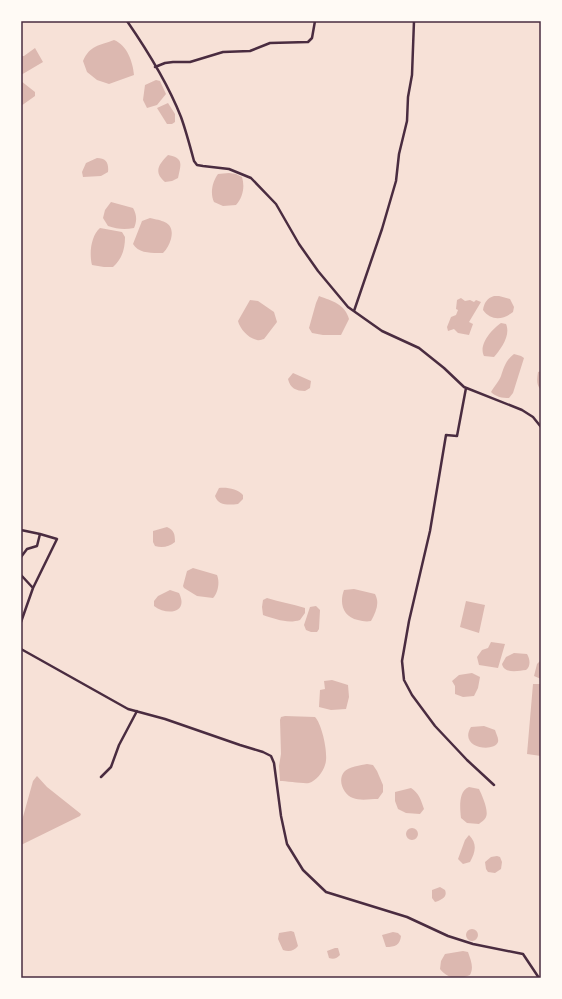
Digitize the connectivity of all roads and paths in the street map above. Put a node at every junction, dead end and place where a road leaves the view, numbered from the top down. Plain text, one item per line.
1 (127, 21) edge
2 (315, 21) edge
3 (414, 21) edge
4 (156, 67) junction
5 (354, 311) junction
6 (466, 388) junction
7 (541, 428) edge
8 (21, 530) edge
9 (40, 534) junction
10 (21, 557) edge
11 (21, 575) edge
12 (33, 588) junction
13 (21, 622) edge
14 (21, 649) edge
15 (136, 711) junction
16 (101, 777) dead end
17 (494, 785) dead end
18 (539, 978) edge

1 - 4 street
2 - 4 street
3 - 5 street
4 - 5 street
5 - 6 street
6 - 7 street
6 - 17 street
8 - 9 street
9 - 10 street
9 - 12 street
11 - 12 street
12 - 13 street
14 - 15 street
15 - 16 street
15 - 18 street

